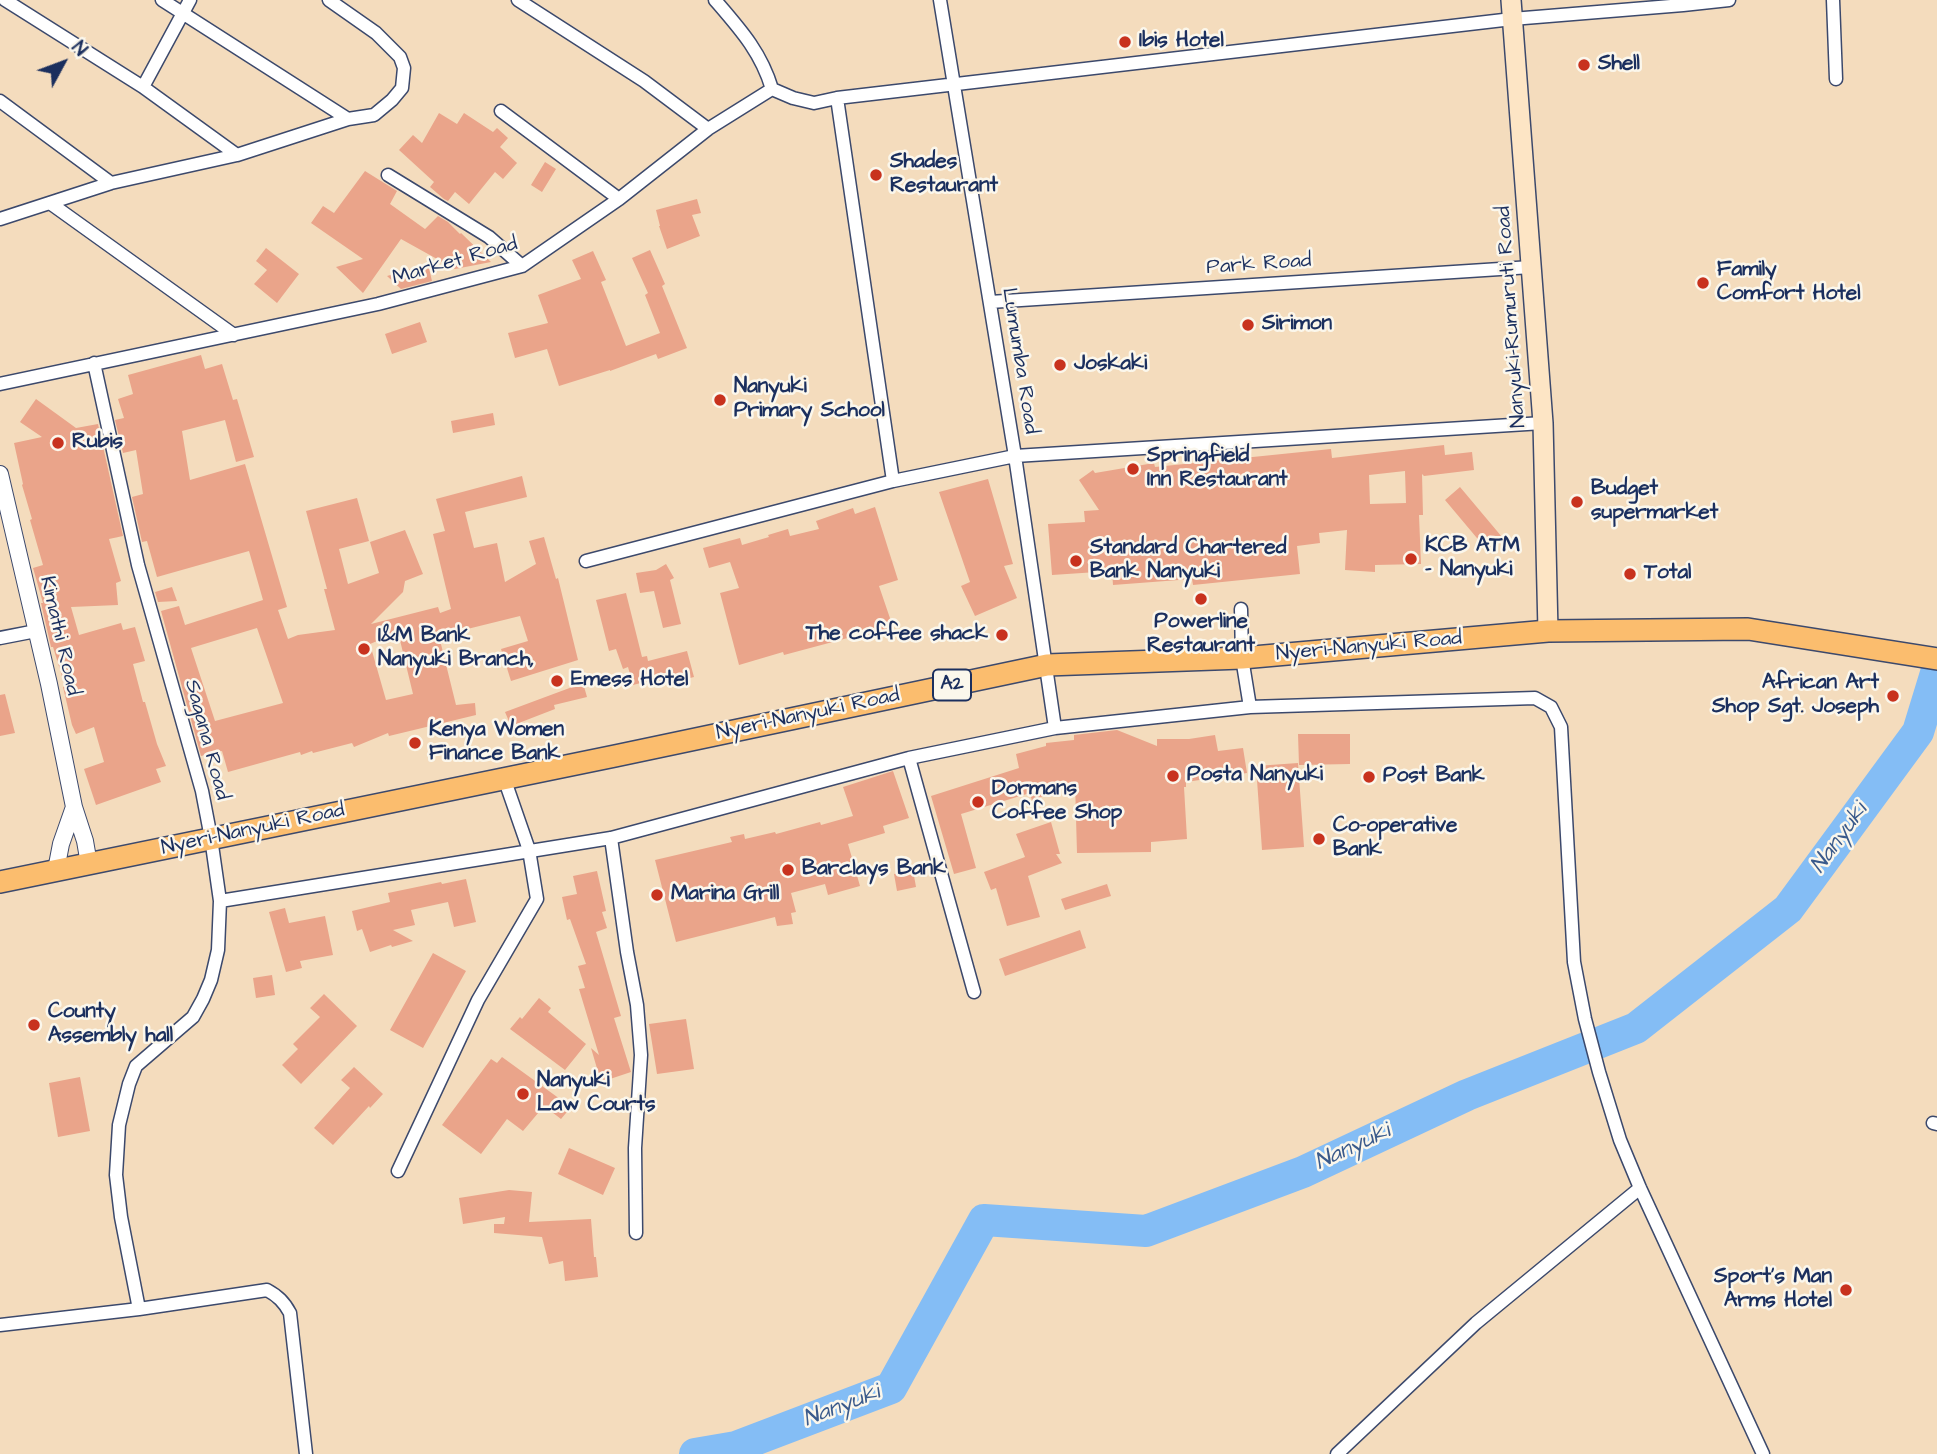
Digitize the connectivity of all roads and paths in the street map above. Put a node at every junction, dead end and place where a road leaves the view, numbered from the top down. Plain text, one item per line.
1 (5, 0) edge
2 (162, 0) edge
3 (190, 0) edge
4 (329, 0) edge
5 (518, 0) edge
6 (715, 0) edge
7 (940, 0) edge
8 (1729, 0) edge
9 (1833, 0) edge
10 (1683, 3) edge
11 (1511, 10) edge
12 (182, 13) junction
13 (1836, 79) dead end
14 (955, 85) junction
15 (143, 87) junction
16 (772, 89) junction
17 (837, 98) junction
18 (0, 101) edge
19 (501, 111) dead end
20 (348, 119) junction
21 (708, 129) junction
22 (237, 155) junction
23 (388, 175) dead end
24 (111, 183) junction
25 (620, 199) junction
26 (50, 203) junction
27 (0, 219) edge
28 (522, 266) junction
29 (1531, 267) junction
30 (990, 302) junction
31 (234, 335) junction
32 (94, 363) junction
33 (0, 384) edge
34 (1543, 423) junction
35 (1015, 456) junction
36 (0, 474) edge
37 (894, 481) junction
38 (586, 561) dead end
39 (1241, 608) dead end
40 (36, 631) junction
41 (1548, 631) junction
42 (0, 638) edge
43 (1928, 657) edge
44 (1242, 658) junction
45 (1047, 665) junction
46 (1250, 707) junction
47 (1055, 728) junction
48 (909, 758) junction
49 (504, 778) junction
50 (74, 807) junction
51 (211, 838) junction
52 (611, 838) junction
53 (529, 850) junction
54 (89, 864) junction
55 (57, 870) junction
56 (0, 882) edge
57 (220, 901) junction
58 (974, 992) dead end
59 (398, 1171) dead end
60 (1640, 1188) junction
61 (636, 1233) dead end
62 (139, 1309) junction
63 (0, 1325) edge
64 (306, 1454) edge
65 (1338, 1454) edge
66 (1763, 1454) edge

1 - 15 street
2 - 12 street
3 - 12 street
4 - 20 street
5 - 21 street
6 - 16 street
7 - 14 street, Lumumba Road
8 - 10 street
9 - 13 street
10 - 11 street
11 - 14 street
11 - 29 main road, Nanyuki-Rumuruti Road
12 - 15 street
12 - 20 street
14 - 17 street
14 - 30 street, Lumumba Road
15 - 22 street
16 - 17 street
16 - 21 street, Market Road
17 - 37 street
18 - 24 street
19 - 25 street
20 - 22 street
21 - 25 street, Market Road
22 - 24 street
23 - 28 street
24 - 26 street
25 - 28 street, Market Road
26 - 27 street
26 - 31 street
28 - 31 street, Market Road
29 - 30 street, Park Road
29 - 34 main road, Nanyuki-Rumuruti Road
30 - 35 street, Lumumba Road
31 - 32 street, Market Road
32 - 33 street, Market Road
32 - 51 street, Sagana Road
34 - 35 street
34 - 41 main road, Nanyuki-Rumuruti Road
35 - 37 street
35 - 45 street, Lumumba Road
36 - 40 street, Kimathi Road
37 - 38 street
39 - 44 street
40 - 42 street
40 - 50 street, Kimathi Road
41 - 43 highway, Nyeri-Nanyuki Road / A2
41 - 44 highway, Nyeri-Nanyuki Road / A2
44 - 45 highway, Nyeri-Nanyuki Road / A2
44 - 46 street
45 - 47 street, Lumumba Road
45 - 49 highway, Nyeri-Nanyuki Road / A2
46 - 47 street
46 - 60 street
47 - 48 street
48 - 52 street
48 - 58 street
49 - 51 highway, Nyeri-Nanyuki Road / A2
49 - 53 street
50 - 54 street, Kimathi Road
50 - 55 street
51 - 54 highway, Nyeri-Nanyuki Road / A2
51 - 57 street, Sagana Road
52 - 53 street
52 - 61 street
53 - 57 street
53 - 59 street
54 - 55 highway, Nyeri-Nanyuki Road / A2
55 - 56 highway, Nyeri-Nanyuki Road / A2
57 - 62 street, Sagana Road
60 - 65 street
60 - 66 street
62 - 63 street
62 - 64 street

